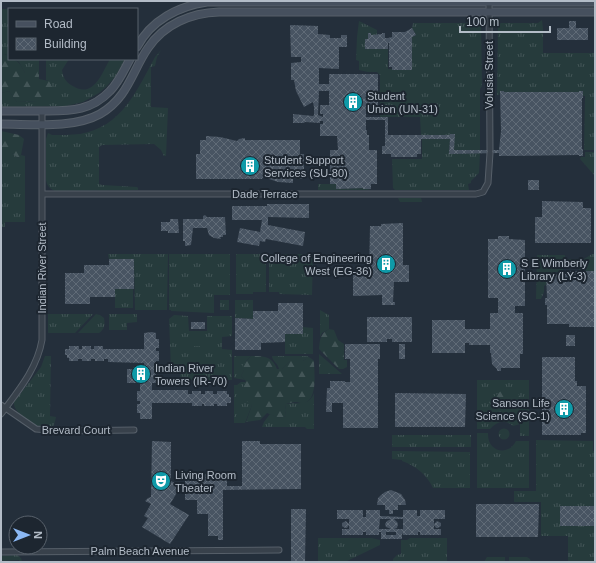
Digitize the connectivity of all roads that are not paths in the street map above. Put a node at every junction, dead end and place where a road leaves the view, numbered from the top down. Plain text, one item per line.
1 (303, 1) edge
2 (489, 1) edge
3 (595, 2) edge
4 (303, 12) junction
5 (489, 12) junction
6 (595, 12) edge
7 (138, 46) edge
8 (129, 60) edge
9 (1, 111) edge
10 (42, 111) junction
11 (1, 124) edge
12 (41, 124) junction
13 (486, 188) joint
14 (42, 194) junction
15 (3, 406) edge
16 (1, 414) edge
17 (134, 430) dead end
18 (279, 550) dead end
19 (1, 552) edge

1 - 2 street
1 - 4 street
1 - 7 street
2 - 3 street
2 - 5 street, Volusia Street
4 - 5 street
4 - 12 street
5 - 6 street
5 - 13 street, Volusia Street
8 - 10 street
9 - 10 street
10 - 12 street, Indian River Street
11 - 12 street
12 - 14 street, Indian River Street
13 - 14 street, Dade Terrace
14 - 15 street, Indian River Street
15 - 16 street, Indian River Street
15 - 17 street, Brevard Court
18 - 19 street, Palm Beach Avenue

